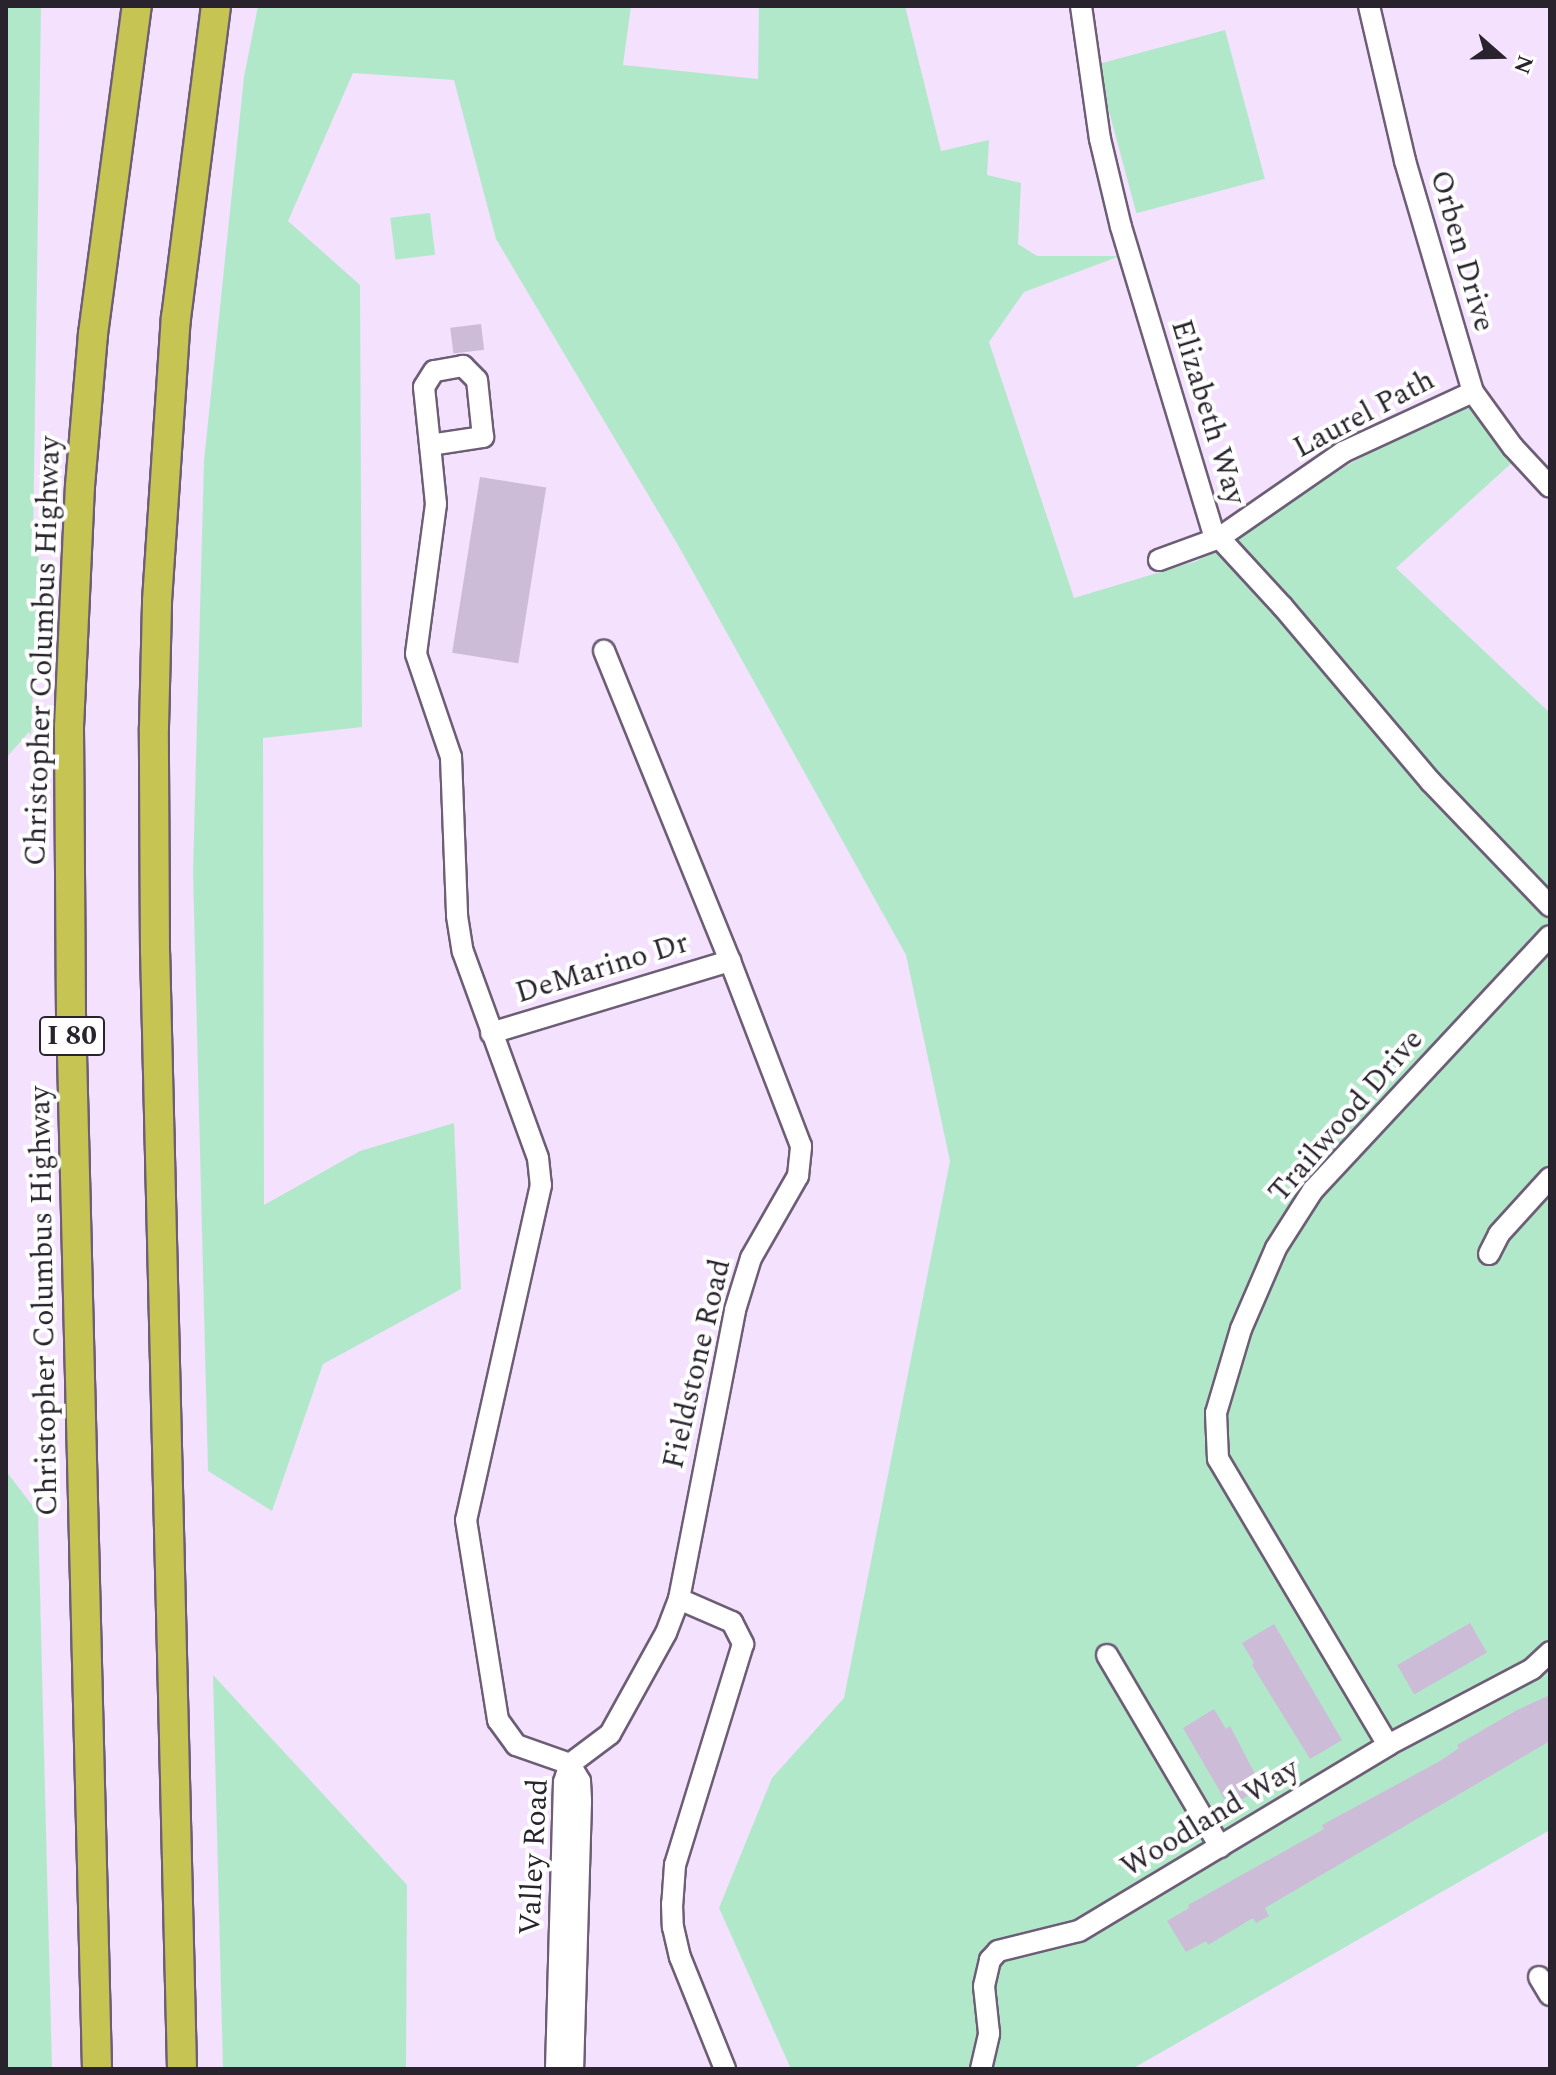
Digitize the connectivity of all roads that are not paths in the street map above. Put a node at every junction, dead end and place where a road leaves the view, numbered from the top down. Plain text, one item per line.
1 (137, 6) edge
2 (216, 6) edge
3 (1081, 6) edge
4 (1369, 6) edge
5 (1473, 392) junction
6 (430, 445) dead end
7 (1550, 487) edge
8 (1219, 538) junction
9 (1159, 560) dead end
10 (604, 651) dead end
11 (1550, 906) edge
12 (1550, 936) edge
13 (730, 961) junction
14 (491, 1033) junction
15 (1550, 1178) edge
16 (1489, 1254) dead end
17 (679, 1599) junction
18 (1550, 1652) edge
19 (1107, 1655) dead end
20 (1388, 1745) junction
21 (570, 1764) junction
22 (1220, 1847) junction
23 (97, 2069) edge
24 (182, 2069) edge
25 (556, 2069) edge
26 (573, 2069) edge
27 (725, 2069) edge
28 (981, 2069) edge

1 - 23 highway, Christopher Columbus Highway / I 80
2 - 24 highway
3 - 8 street, Elizabeth Way
4 - 5 street, Orben Drive
5 - 7 street, Orben Drive
5 - 8 street, Laurel Path
6 - 14 street
8 - 9 street, Laurel Path
8 - 11 street, Elizabeth Way
10 - 13 street, Fieldstone Road
12 - 20 street, Trailwood Drive
13 - 14 street, DeMarino Dr
13 - 17 street, Fieldstone Road
14 - 21 street
15 - 16 street
17 - 21 street, Fieldstone Road
17 - 27 street
18 - 20 street, Woodland Way
19 - 22 street
20 - 22 street, Woodland Way
21 - 25 street, Valley Road
21 - 26 street, Valley Road
22 - 28 street, Woodland Way

